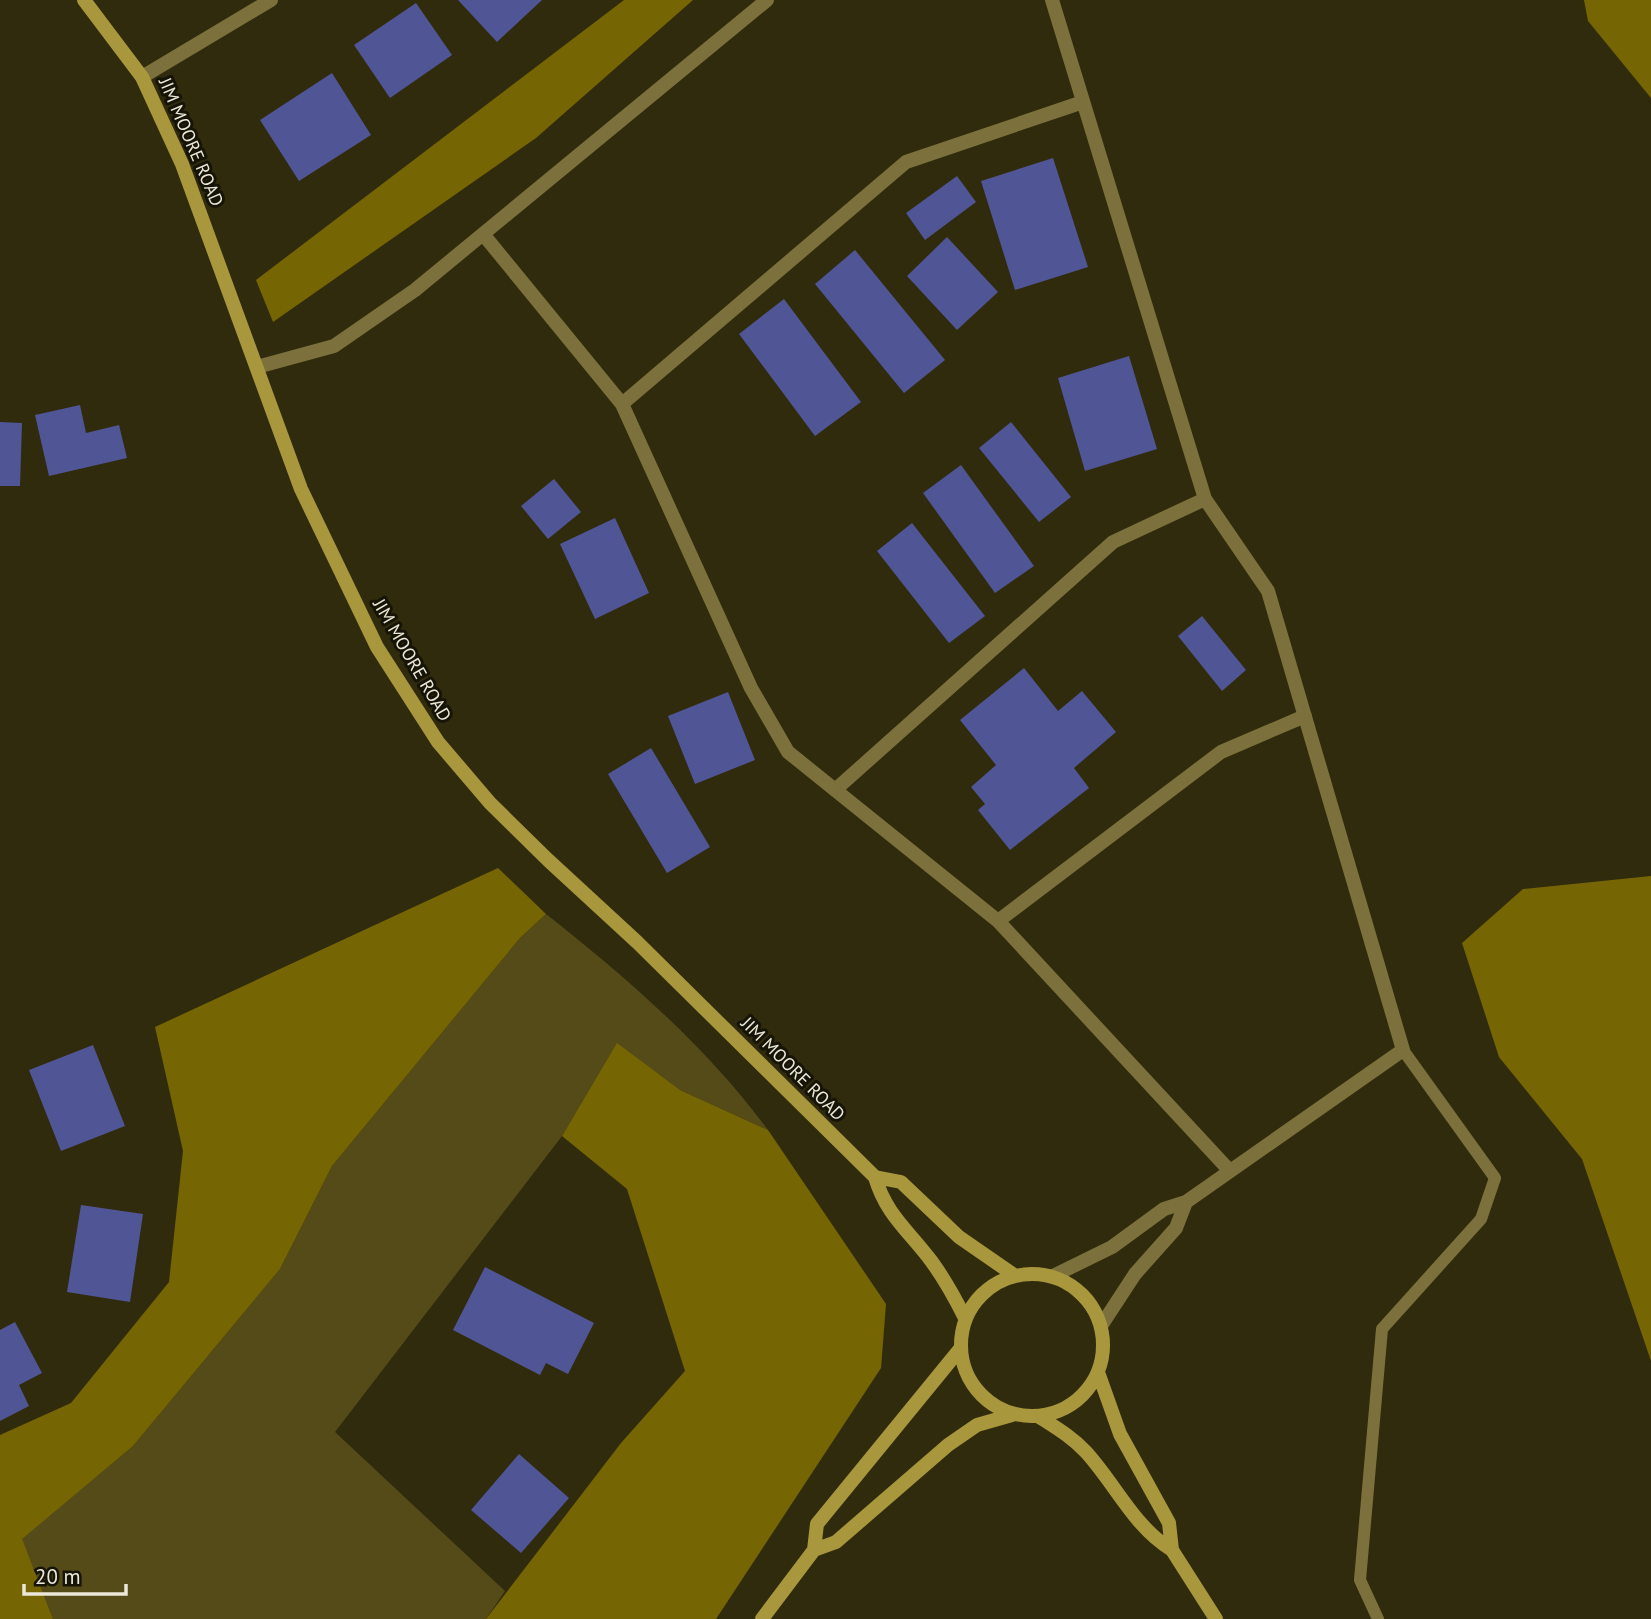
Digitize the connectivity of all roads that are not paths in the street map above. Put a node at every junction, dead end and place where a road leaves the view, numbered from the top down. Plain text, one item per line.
1 (84, 0) edge
2 (271, 0) edge
3 (767, 0) edge
4 (1052, 0) edge
5 (142, 77) junction
6 (1083, 102) junction
7 (483, 234) junction
8 (257, 366) junction
9 (622, 404) junction
10 (1205, 499) junction
11 (1305, 716) junction
12 (835, 790) junction
13 (998, 921) junction
14 (1403, 1050) junction
15 (1229, 1170) junction
16 (875, 1177) junction
17 (1186, 1202) junction
18 (1014, 1275) junction
19 (1053, 1276) junction
20 (965, 1318) junction
21 (1101, 1326) junction
22 (960, 1349) junction
23 (1098, 1375) junction
24 (1012, 1415) junction
25 (1038, 1416) junction
26 (814, 1550) junction
27 (1172, 1550) junction
28 (762, 1619) edge
29 (1216, 1619) edge
30 (1378, 1619) edge

1 - 5 street, JIM MOORE ROAD
2 - 5 street
3 - 7 street
4 - 6 street
5 - 8 street, JIM MOORE ROAD
6 - 9 street
6 - 10 street
7 - 8 street
7 - 9 street
8 - 16 street, JIM MOORE ROAD
9 - 12 street
10 - 11 street
10 - 12 street
11 - 13 street
11 - 14 street
12 - 13 street
13 - 15 street
14 - 15 street
14 - 30 lane
15 - 17 street
16 - 18 street, JIM MOORE ROAD
16 - 20 street, JIM MOORE ROAD
17 - 19 street
17 - 21 street
18 - 19 street
18 - 20 street
19 - 21 street
20 - 22 street
21 - 23 street
22 - 24 street
22 - 26 street
23 - 25 street
23 - 27 street
24 - 25 street
24 - 26 street
25 - 27 street
26 - 28 street
27 - 29 street

